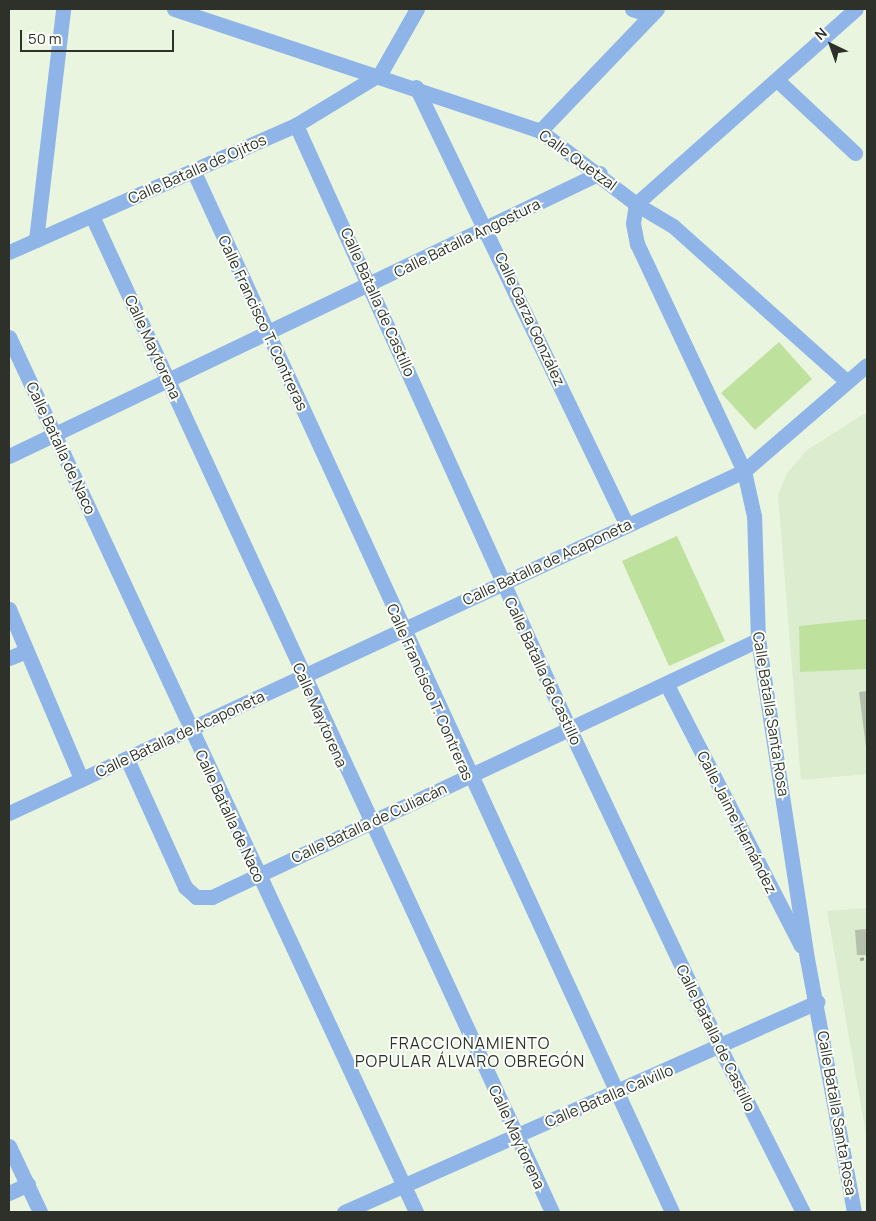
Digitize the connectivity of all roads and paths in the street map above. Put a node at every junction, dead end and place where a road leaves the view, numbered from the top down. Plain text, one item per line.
1 (63, 9) edge
2 (174, 9) edge
3 (417, 9) edge
4 (632, 9) edge
5 (856, 9) edge
6 (654, 12) edge
7 (380, 74) junction
8 (777, 80) junction
9 (416, 87) junction
10 (296, 125) junction
11 (540, 131) junction
12 (856, 153) dead end
13 (193, 170) junction
14 (600, 173) junction
15 (636, 204) junction
16 (92, 216) junction
17 (487, 229) junction
18 (36, 240) junction
19 (9, 252) edge
20 (371, 285) junction
21 (268, 334) junction
22 (9, 337) edge
23 (866, 367) edge
24 (168, 379) junction
25 (845, 380) junction
26 (55, 434) junction
27 (9, 456) edge
28 (744, 471) junction
29 (627, 525) junction
30 (501, 582) junction
31 (9, 608) edge
32 (403, 631) junction
33 (758, 640) junction
34 (26, 651) junction
35 (9, 658) edge
36 (302, 677) junction
37 (667, 685) junction
38 (569, 728) junction
39 (190, 730) junction
40 (128, 759) junction
41 (469, 777) junction
42 (81, 779) junction
43 (9, 813) edge
44 (369, 824) junction
45 (257, 874) junction
46 (867, 958) edge
47 (808, 959) junction
48 (860, 959) dead end
49 (817, 1002) junction
50 (720, 1048) junction
51 (616, 1094) junction
52 (516, 1135) junction
53 (9, 1146) edge
54 (28, 1184) junction
55 (403, 1185) junction
56 (9, 1193) edge
57 (40, 1212) edge
58 (344, 1212) edge
59 (416, 1212) edge
60 (552, 1212) edge
61 (672, 1212) edge
62 (803, 1212) edge
63 (854, 1212) edge

1 - 18 street
2 - 7 street, Calle Quetzal
3 - 7 street
4 - 6 street
5 - 8 street
6 - 11 street
7 - 9 street, Calle Quetzal
7 - 10 street, Calle Batalla de Ojitos
8 - 12 street
8 - 15 street
9 - 11 street, Calle Quetzal
9 - 17 street, Calle Garza González
10 - 13 street, Calle Batalla de Ojitos
10 - 20 street, Calle Batalla de Castillo
11 - 14 street, Calle Quetzal
13 - 16 street, Calle Batalla de Ojitos
13 - 21 street, Calle Francisco T. Contreras
14 - 15 street, Calle Quetzal
14 - 17 street, Calle Batalla Angostura
15 - 25 street, Calle Quetzal
15 - 28 street, Calle Batalla Santa Rosa
16 - 18 street, Calle Batalla de Ojitos
16 - 24 street, Calle Maytorena
17 - 20 street, Calle Batalla Angostura
17 - 29 street, Calle Garza González
18 - 19 street, Calle Batalla de Ojitos
20 - 21 street, Calle Batalla Angostura
20 - 30 street, Calle Batalla de Castillo
21 - 24 street, Calle Batalla Angostura
21 - 32 street, Calle Francisco T. Contreras
22 - 26 street, Calle Batalla de Naco
23 - 25 street
24 - 26 street, Calle Batalla Angostura
24 - 36 street, Calle Maytorena
25 - 28 street, Calle Batalla de Acaponeta
26 - 27 street, Calle Batalla Angostura
26 - 39 street, Calle Batalla de Naco
28 - 29 street, Calle Batalla de Acaponeta
28 - 33 street, Calle Batalla Santa Rosa
29 - 30 street, Calle Batalla de Acaponeta
30 - 32 street, Calle Batalla de Acaponeta
30 - 38 street, Calle Batalla de Castillo
31 - 34 street
32 - 36 street, Calle Batalla de Acaponeta
32 - 41 street, Calle Francisco T. Contreras
33 - 37 street, Calle Batalla de Culiacán
33 - 47 street, Calle Batalla Santa Rosa
34 - 35 street
34 - 42 street
36 - 39 street, Calle Batalla de Acaponeta
36 - 44 street, Calle Maytorena
37 - 38 street, Calle Batalla de Culiacán
37 - 47 street, Calle Jaime Hernández
38 - 41 street, Calle Batalla de Culiacán
38 - 50 street, Calle Batalla de Castillo
39 - 40 street, Calle Batalla de Acaponeta
39 - 45 street, Calle Batalla de Naco
40 - 42 street, Calle Batalla de Acaponeta
40 - 45 street, Calle Batalla de Culiacán
41 - 44 street, Calle Batalla de Culiacán
41 - 51 street, Calle Francisco T. Contreras
42 - 43 street, Calle Batalla de Acaponeta
44 - 45 street, Calle Batalla de Culiacán
44 - 52 street, Calle Maytorena
45 - 55 street, Calle Batalla de Naco
46 - 48 path
47 - 49 street, Calle Batalla Santa Rosa
49 - 50 street, Calle Batalla Calvillo
49 - 63 street, Calle Batalla Santa Rosa
50 - 51 street, Calle Batalla Calvillo
50 - 62 street, Calle Batalla de Castillo
51 - 52 street, Calle Batalla Calvillo
51 - 61 street, Calle Francisco T. Contreras
52 - 55 street, Calle Batalla Calvillo
52 - 60 street, Calle Maytorena
53 - 54 street
54 - 56 street
54 - 57 street
55 - 58 street, Calle Batalla Calvillo
55 - 59 street, Calle Batalla de Naco

